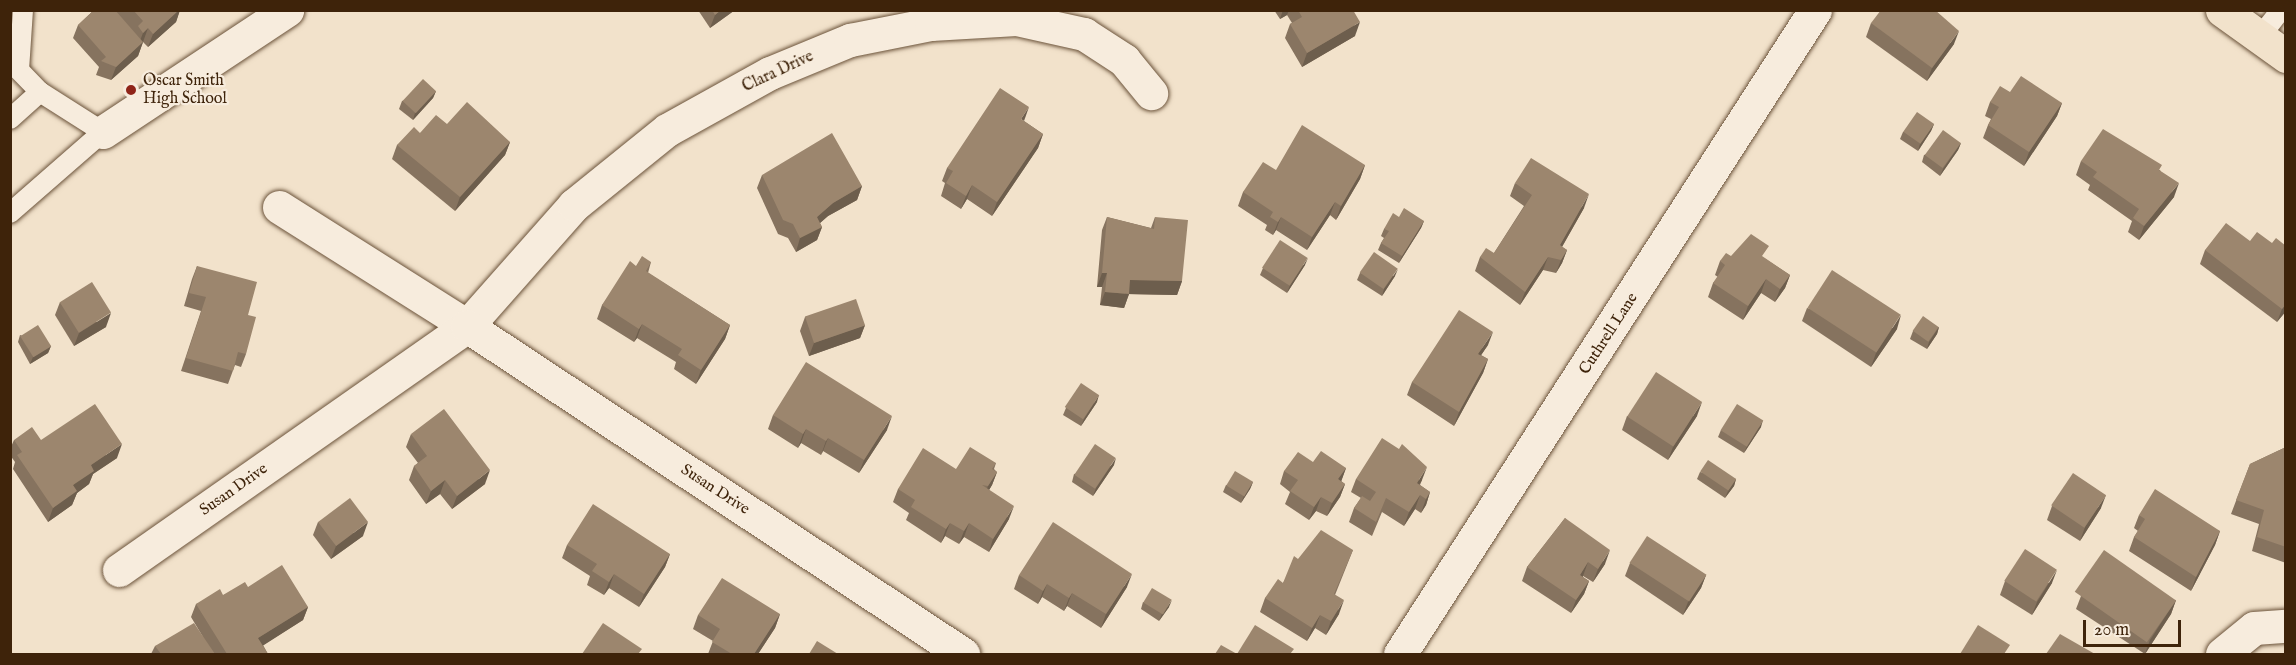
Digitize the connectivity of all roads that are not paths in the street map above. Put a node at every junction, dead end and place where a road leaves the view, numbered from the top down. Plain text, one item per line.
1 (23, 10) edge
2 (287, 10) edge
3 (1815, 10) edge
4 (2222, 10) edge
5 (2281, 10) edge
6 (2259, 38) junction
7 (2286, 56) edge
8 (15, 65) edge
9 (40, 92) junction
10 (1151, 93) dead end
11 (10, 119) edge
12 (103, 132) junction
13 (279, 207) dead end
14 (10, 213) edge
15 (466, 326) junction
16 (119, 570) dead end
17 (2286, 626) edge
18 (963, 654) edge
19 (1400, 654) edge
20 (2222, 654) edge

1 - 8 lane
2 - 12 street
3 - 19 street, Cuthrell Lane
4 - 6 main road
5 - 6 lane
6 - 7 main road
8 - 9 lane
9 - 11 lane
9 - 12 lane
10 - 15 street, Clara Drive
12 - 14 lane
13 - 15 street, Susan Drive
15 - 16 street, Susan Drive
15 - 18 street, Susan Drive
17 - 20 street

